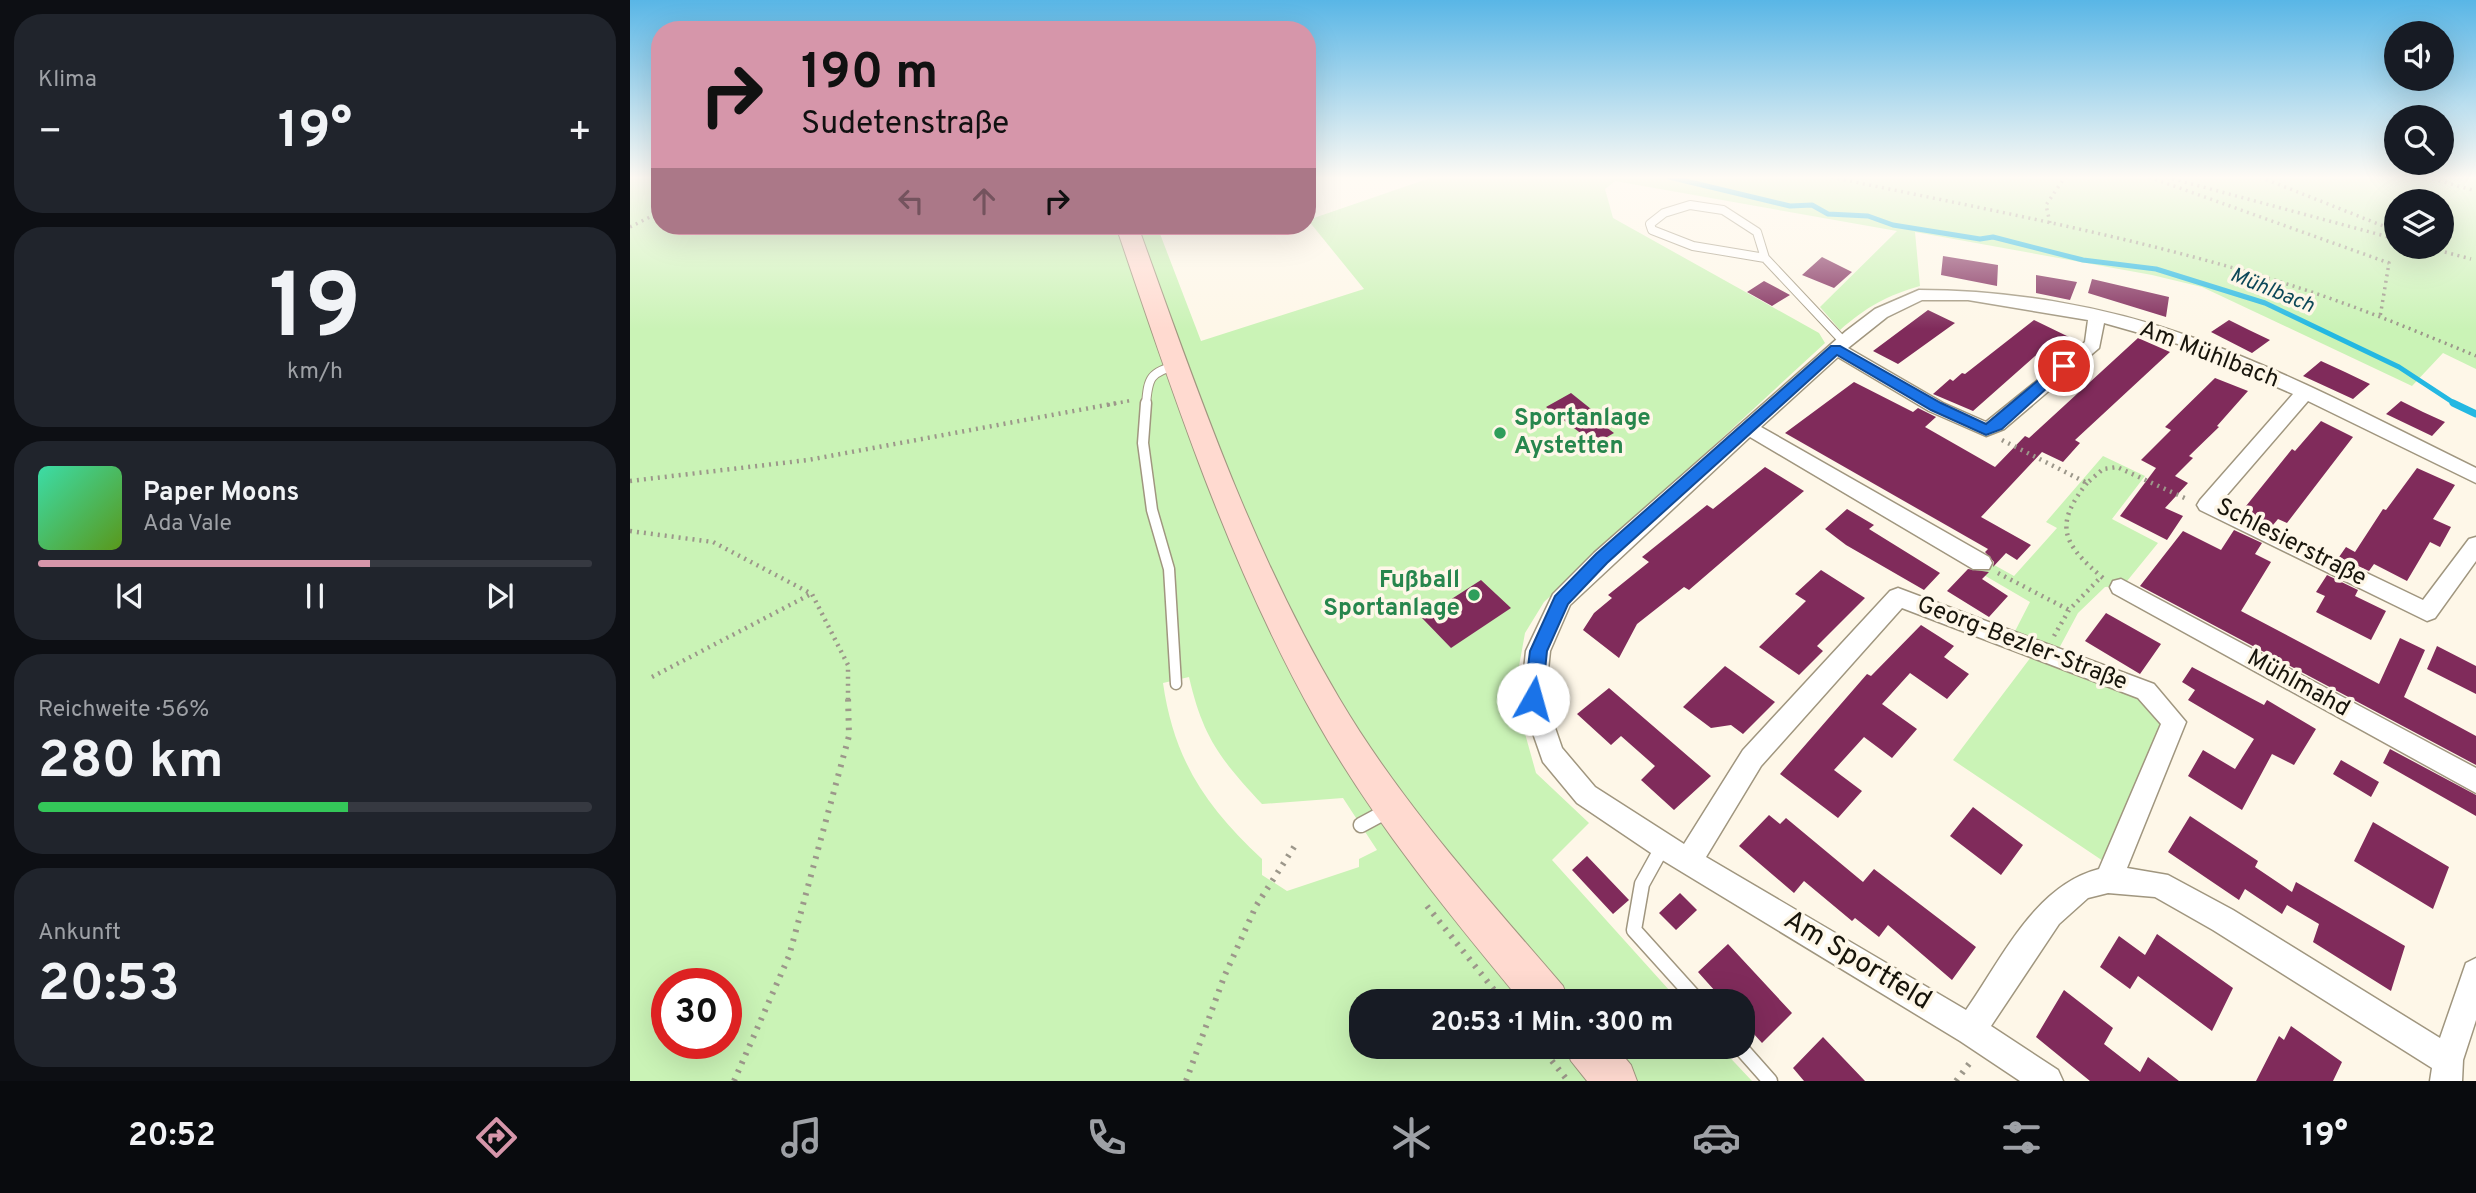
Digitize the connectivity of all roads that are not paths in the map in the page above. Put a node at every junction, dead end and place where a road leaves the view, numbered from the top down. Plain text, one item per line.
1 (1651, 227) edge
2 (1750, 227) edge
3 (1130, 235) edge
4 (1765, 258) junction
5 (2097, 316) junction
6 (1844, 342) junction
7 (1177, 365) junction
8 (2305, 392) junction
9 (1749, 428) junction
10 (2476, 476) edge
11 (2476, 545) edge
12 (1981, 564) road end
13 (2111, 582) road end
14 (1176, 684) dead end
15 (2476, 780) edge
16 (1392, 807) junction
17 (1361, 825) dead end
18 (1663, 846) junction
19 (1688, 861) junction
20 (2108, 880) junction
21 (2476, 973) edge
22 (1538, 989) edge
23 (1687, 989) edge
24 (1971, 1030) junction
25 (1597, 1059) edge
26 (1751, 1059) edge
27 (2447, 1070) edge
28 (1615, 1081) edge
29 (1770, 1081) edge
30 (2047, 1081) edge

1 - 4 lane
2 - 4 lane
3 - 7 main road
4 - 6 lane
5 - 6 street, Am Mühlbach
5 - 6 street
5 - 8 street, Am Mühlbach
6 - 9 street, Am Sportfeld
7 - 14 lane
7 - 16 main road
8 - 10 street, Am Mühlbach
8 - 11 street, Schlesierstraße
9 - 12 street
9 - 18 street, Am Sportfeld
13 - 15 street, Mühlmahd
16 - 17 lane
16 - 22 main road
18 - 19 street, Am Sportfeld
18 - 23 lane
19 - 20 street, Georg-Bezler-Straße
19 - 24 street, Am Sportfeld
20 - 24 street
20 - 27 street
21 - 27 street
24 - 30 street, Am Sportfeld
25 - 28 main road
26 - 29 lane

